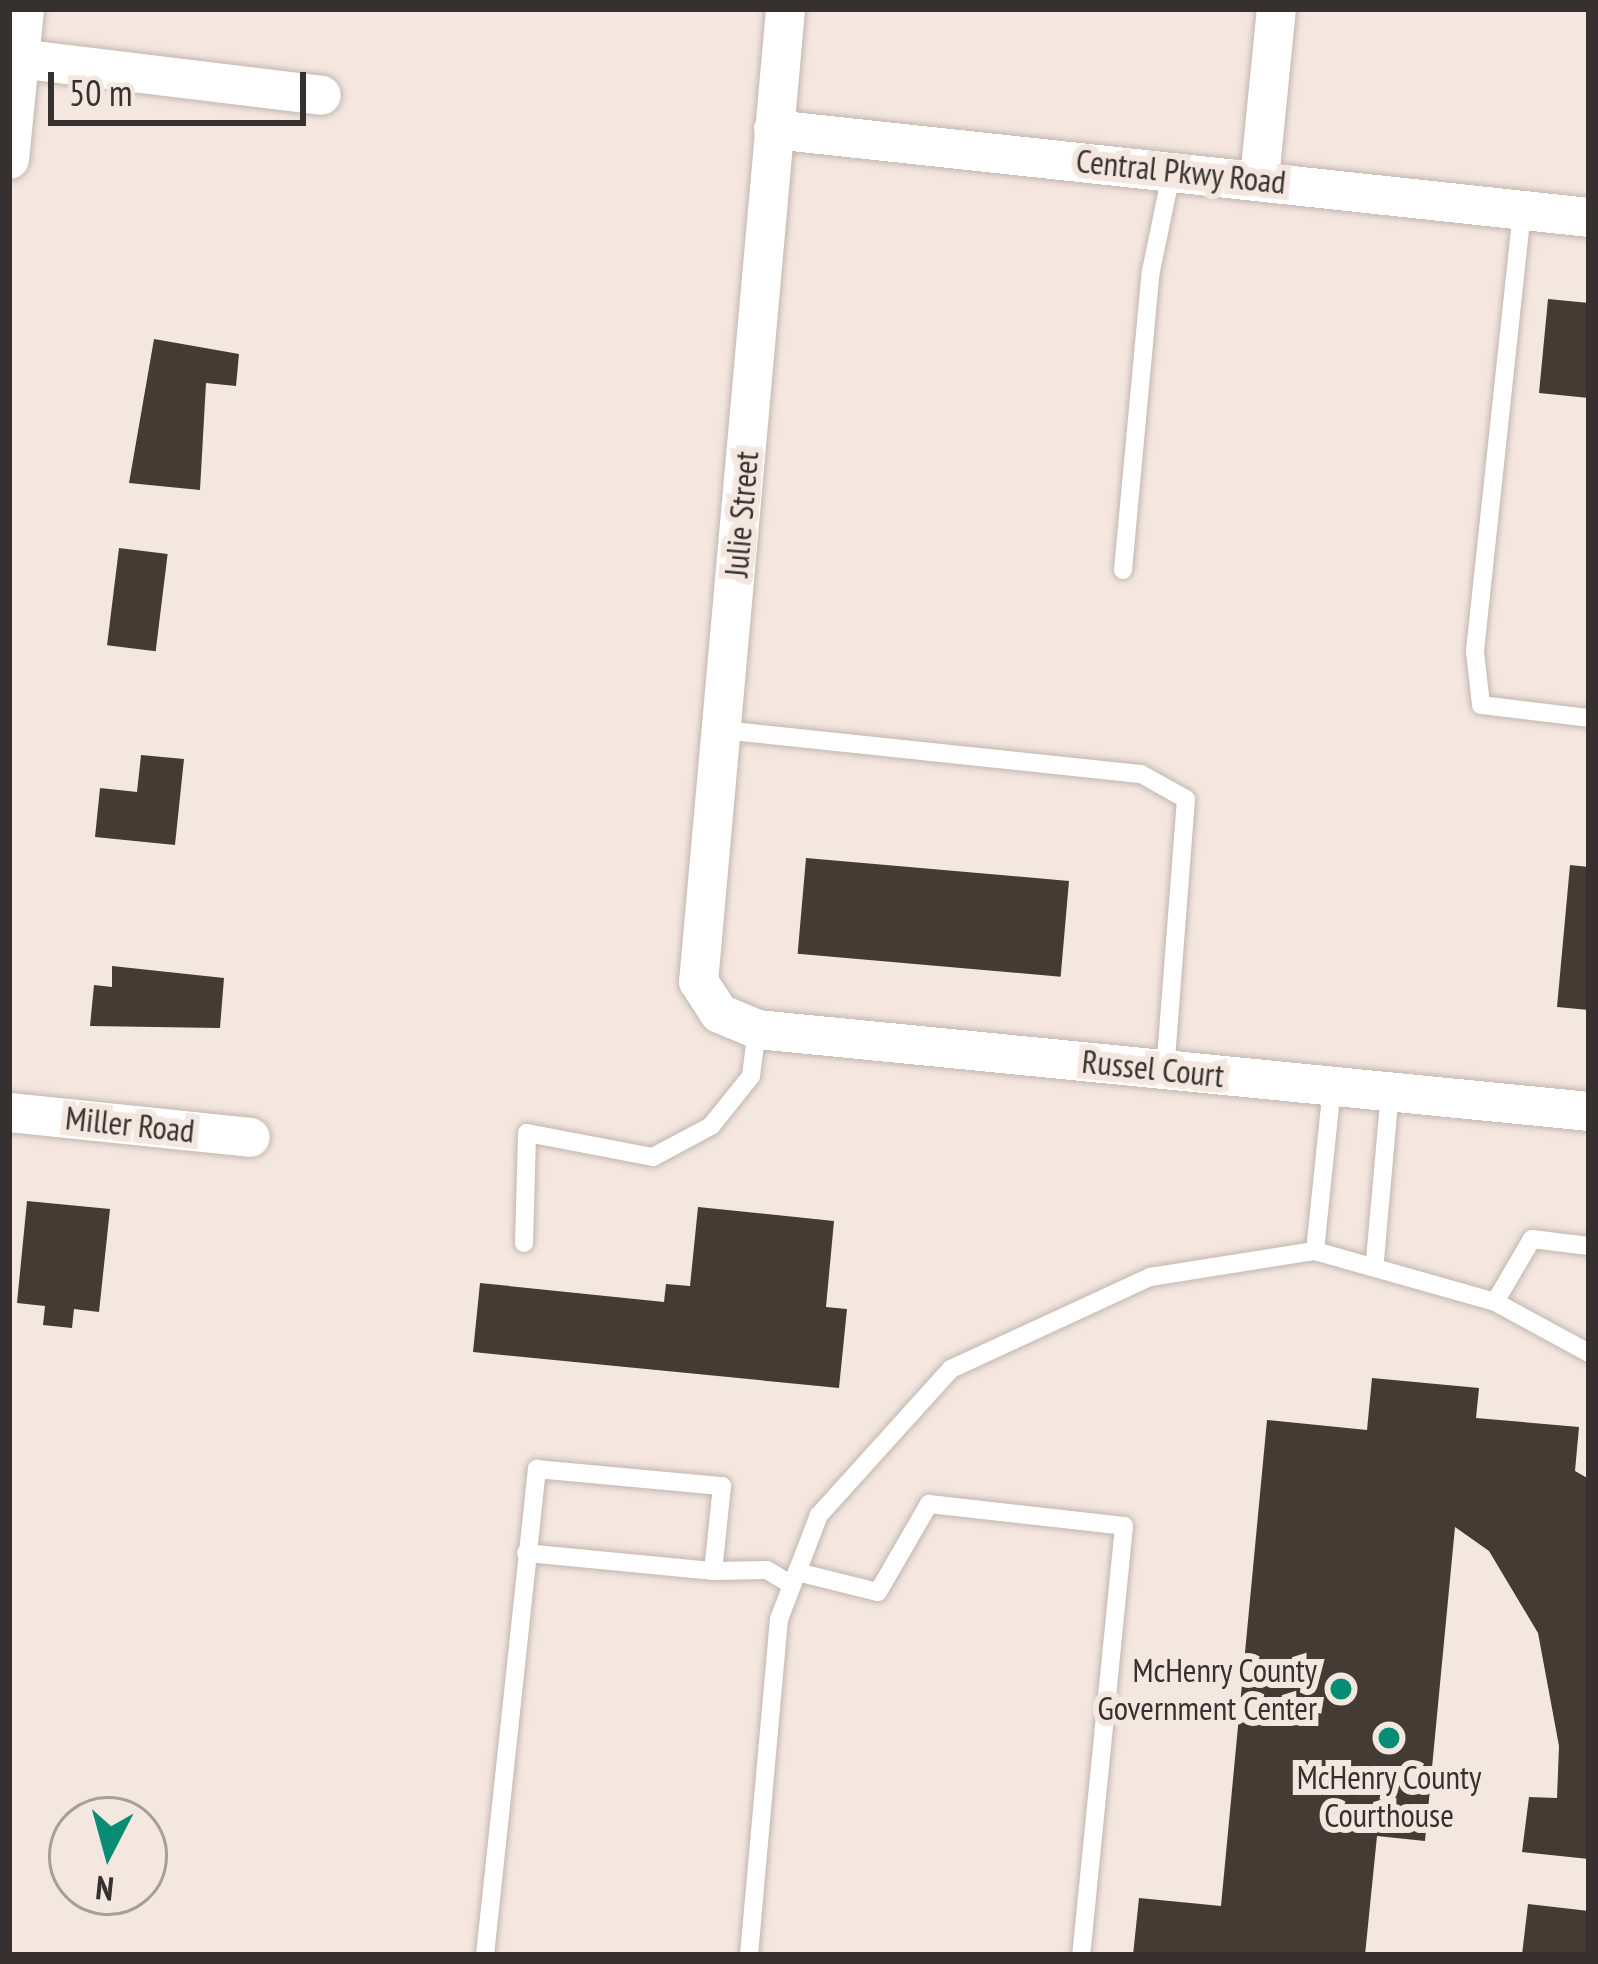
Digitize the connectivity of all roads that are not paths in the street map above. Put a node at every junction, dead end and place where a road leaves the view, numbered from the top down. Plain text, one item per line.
1 (24, 9) edge
2 (785, 9) edge
3 (1276, 9) edge
4 (14, 58) edge
5 (321, 94) dead end
6 (773, 129) junction
7 (9, 160) edge
8 (1172, 170) junction
9 (1259, 178) junction
10 (1522, 211) junction
11 (1589, 217) edge
12 (1123, 570) dead end
13 (1589, 718) edge
14 (722, 730) junction
15 (719, 1012) joint
16 (757, 1029) junction
17 (1165, 1069) junction
18 (1332, 1086) junction
19 (1390, 1091) junction
20 (1589, 1111) edge
21 (9, 1112) edge
22 (250, 1137) dead end
23 (524, 1243) dead end
24 (1589, 1246) edge
25 (1315, 1251) junction
26 (1375, 1260) junction
27 (1495, 1302) junction
28 (1589, 1353) edge
29 (526, 1553) junction
30 (712, 1571) junction
31 (794, 1579) junction
32 (485, 1955) edge
33 (749, 1955) edge
34 (1081, 1955) edge

1 - 4 street
2 - 6 street, Julie Street
3 - 9 street
4 - 5 street
4 - 7 street
6 - 8 street, Central Pkwy Road
6 - 14 street, Julie Street
8 - 9 street, Central Pkwy Road
8 - 12 lane
9 - 10 street, Central Pkwy Road
10 - 11 street, Central Pkwy Road
10 - 13 lane
14 - 15 street, Julie Street
14 - 17 lane
15 - 16 street, Russel Court
16 - 17 street, Russel Court
16 - 23 lane
17 - 18 street, Russel Court
18 - 19 street, Russel Court
18 - 25 lane
19 - 20 street, Russel Court
19 - 26 lane
21 - 22 street, Miller Road
24 - 27 lane
25 - 26 lane
25 - 31 lane
26 - 27 lane
27 - 28 lane
29 - 30 lane
29 - 30 lane
29 - 32 lane
30 - 31 lane
31 - 33 lane
31 - 34 lane

